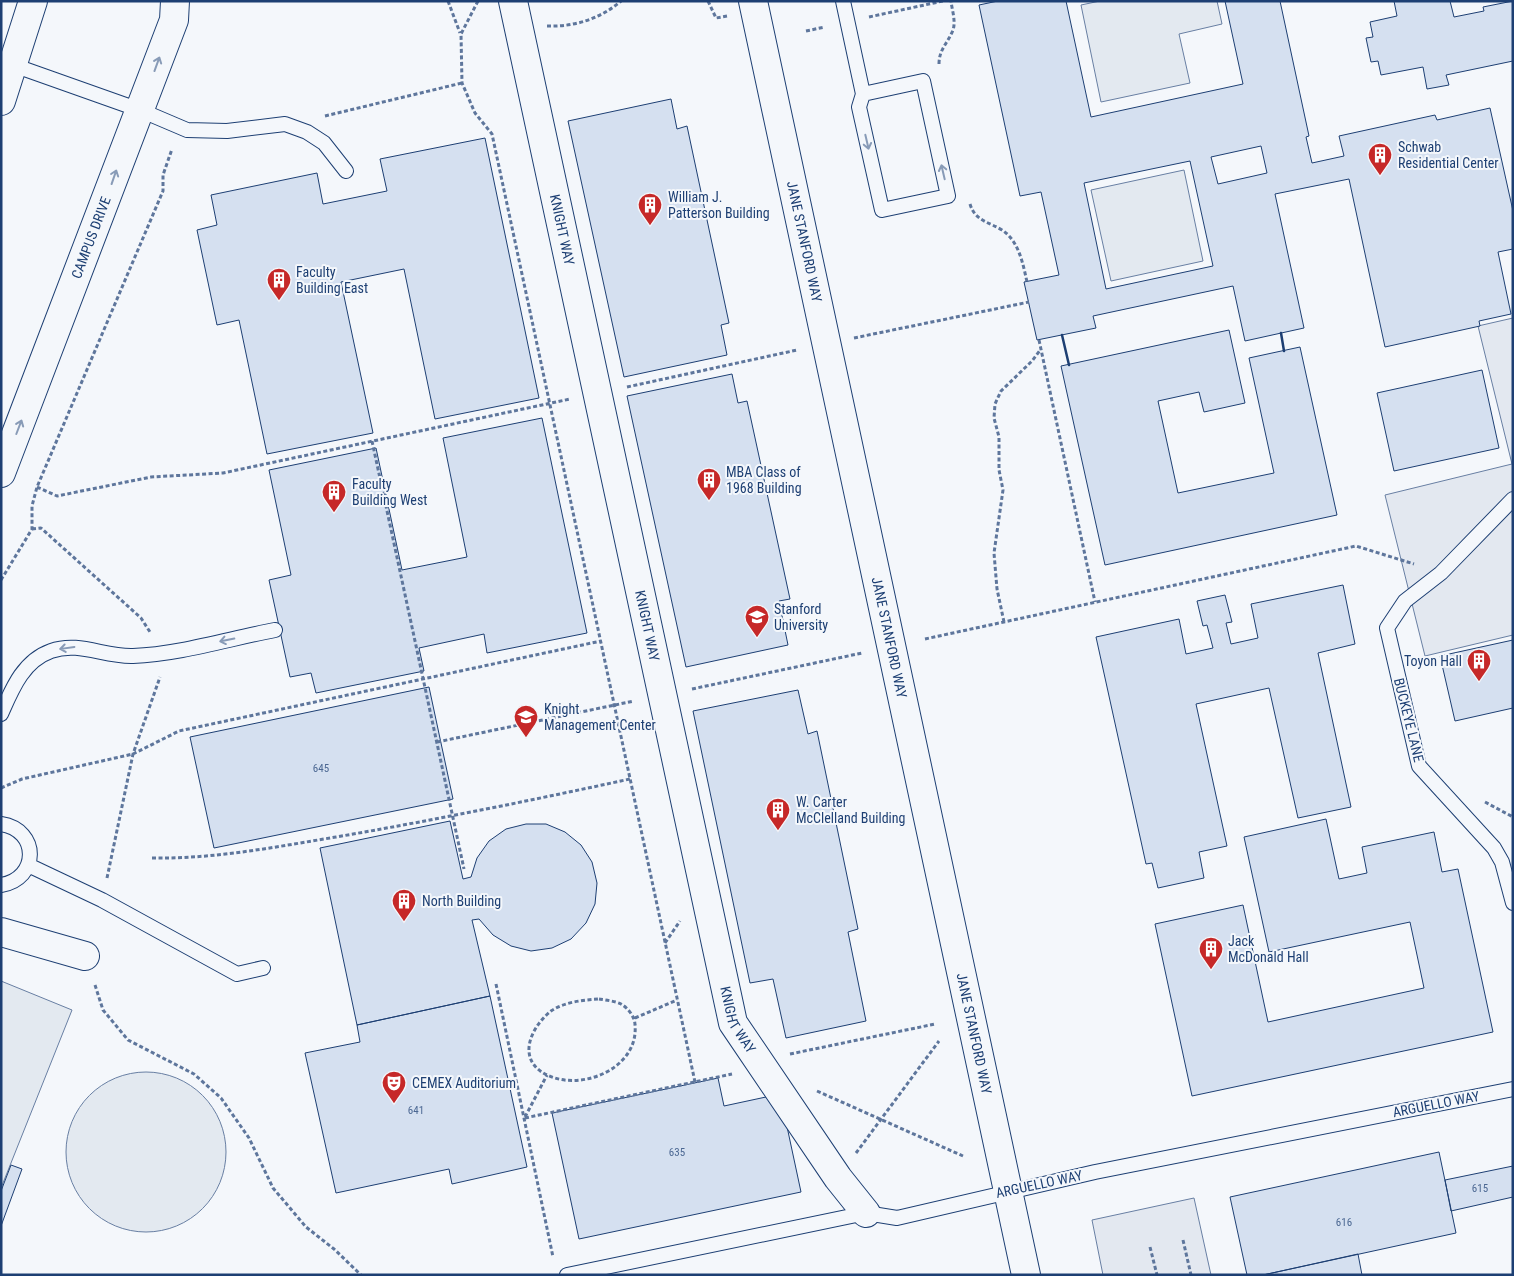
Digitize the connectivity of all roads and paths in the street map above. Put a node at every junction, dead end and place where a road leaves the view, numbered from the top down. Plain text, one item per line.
1 (33, 1) edge
2 (175, 1) edge
3 (448, 1) edge
4 (478, 1) edge
5 (621, 1) edge
6 (708, 1) edge
7 (754, 1) edge
8 (843, 1) edge
9 (943, 1) edge
10 (950, 1) edge
11 (515, 11) edge
12 (728, 16) dead end
13 (861, 19) dead end
14 (831, 25) dead end
15 (806, 31) dead end
16 (461, 34) junction
17 (938, 63) dead end
18 (13, 65) junction
19 (462, 83) junction
20 (862, 94) junction
21 (1, 102) edge
22 (140, 110) junction
23 (307, 132) junction
24 (173, 147) dead end
25 (346, 170) dead end
26 (971, 208) dead end
27 (1026, 282) dead end
28 (1028, 302) dead end
29 (851, 339) dead end
30 (1039, 340) dead end
31 (1041, 349) junction
32 (799, 350) dead end
33 (596, 394) junction
34 (551, 403) junction
35 (372, 441) junction
36 (1, 473) edge
37 (37, 487) junction
38 (1513, 499) edge
39 (32, 529) junction
40 (1441, 573) junction
41 (1, 580) edge
42 (1095, 602) junction
43 (1004, 622) junction
44 (275, 630) dead end
45 (152, 634) dead end
46 (925, 640) dead end
47 (601, 641) junction
48 (160, 676) dead end
49 (422, 679) junction
50 (1, 714) edge
51 (133, 754) junction
52 (630, 779) junction
53 (1, 788) edge
54 (453, 817) junction
55 (1, 824) edge
56 (152, 858) dead end
57 (28, 865) junction
58 (464, 869) dead end
59 (1, 885) edge
60 (102, 900) junction
61 (1513, 903) edge
62 (1, 932) edge
63 (85, 956) joint
64 (263, 968) dead end
65 (496, 984) dead end
66 (677, 1000) junction
67 (634, 1018) junction
68 (938, 1041) dead end
69 (547, 1075) junction
70 (695, 1082) dead end
71 (808, 1087) dead end
72 (1513, 1089) edge
73 (525, 1118) junction
74 (881, 1119) junction
75 (963, 1156) dead end
76 (838, 1178) junction
77 (1008, 1190) junction
78 (866, 1213) junction
79 (1183, 1240) dead end
80 (1150, 1247) dead end
81 (555, 1266) dead end
82 (361, 1275) edge
83 (567, 1275) edge
84 (1026, 1275) edge
85 (1157, 1275) edge
86 (1191, 1275) edge

1 - 18 street
22 -> 2 street, CAMPUS DRIVE
3 - 16 path
4 - 16 path
5 - 11 path
6 - 12 path
7 - 77 street, JANE STANFORD WAY
8 - 20 lane
9 - 13 path
10 - 17 path
11 - 33 street, KNIGHT WAY
14 - 15 path
16 - 19 path
18 - 21 street
18 - 22 lane
19 - 23 path
19 - 34 path
20 -> 20 lane
22 - 23 lane
36 -> 22 street, CAMPUS DRIVE
23 - 25 lane
24 - 37 path
26 - 27 path
28 - 29 path
30 - 31 path
31 - 42 path
31 - 43 path
32 - 33 path
33 - 34 path
33 - 76 street, KNIGHT WAY
34 - 35 path
34 - 47 path
35 - 37 path
35 - 49 path
37 - 39 path
38 - 40 lane, BUCKEYE LANE
39 - 41 path
39 - 45 path
40 - 42 path
40 - 61 lane, BUCKEYE LANE
42 - 43 path
43 - 46 path
44 -> 50 lane
47 - 49 path
47 - 52 path
48 - 51 path
49 - 51 path
49 - 54 path
51 - 53 path
51 - 60 path
52 - 54 path
52 - 66 path
54 - 56 path
54 - 58 path
55 - 57 lane
57 - 59 lane
57 - 60 lane
60 - 64 lane
62 - 63 street
63 - 82 path
65 - 73 path
66 - 67 path
66 - 70 path
67 - 69 path
67 - 69 path
68 - 74 path
69 - 73 path
71 - 74 path
72 - 77 lane, ARGUELLO WAY
73 - 81 path
74 - 75 path
74 - 76 path
76 - 78 street, KNIGHT WAY
77 - 78 lane, ARGUELLO WAY
77 - 84 street, JANE STANFORD WAY
78 - 83 lane, ARGUELLO WAY
79 - 86 path
80 - 85 path

